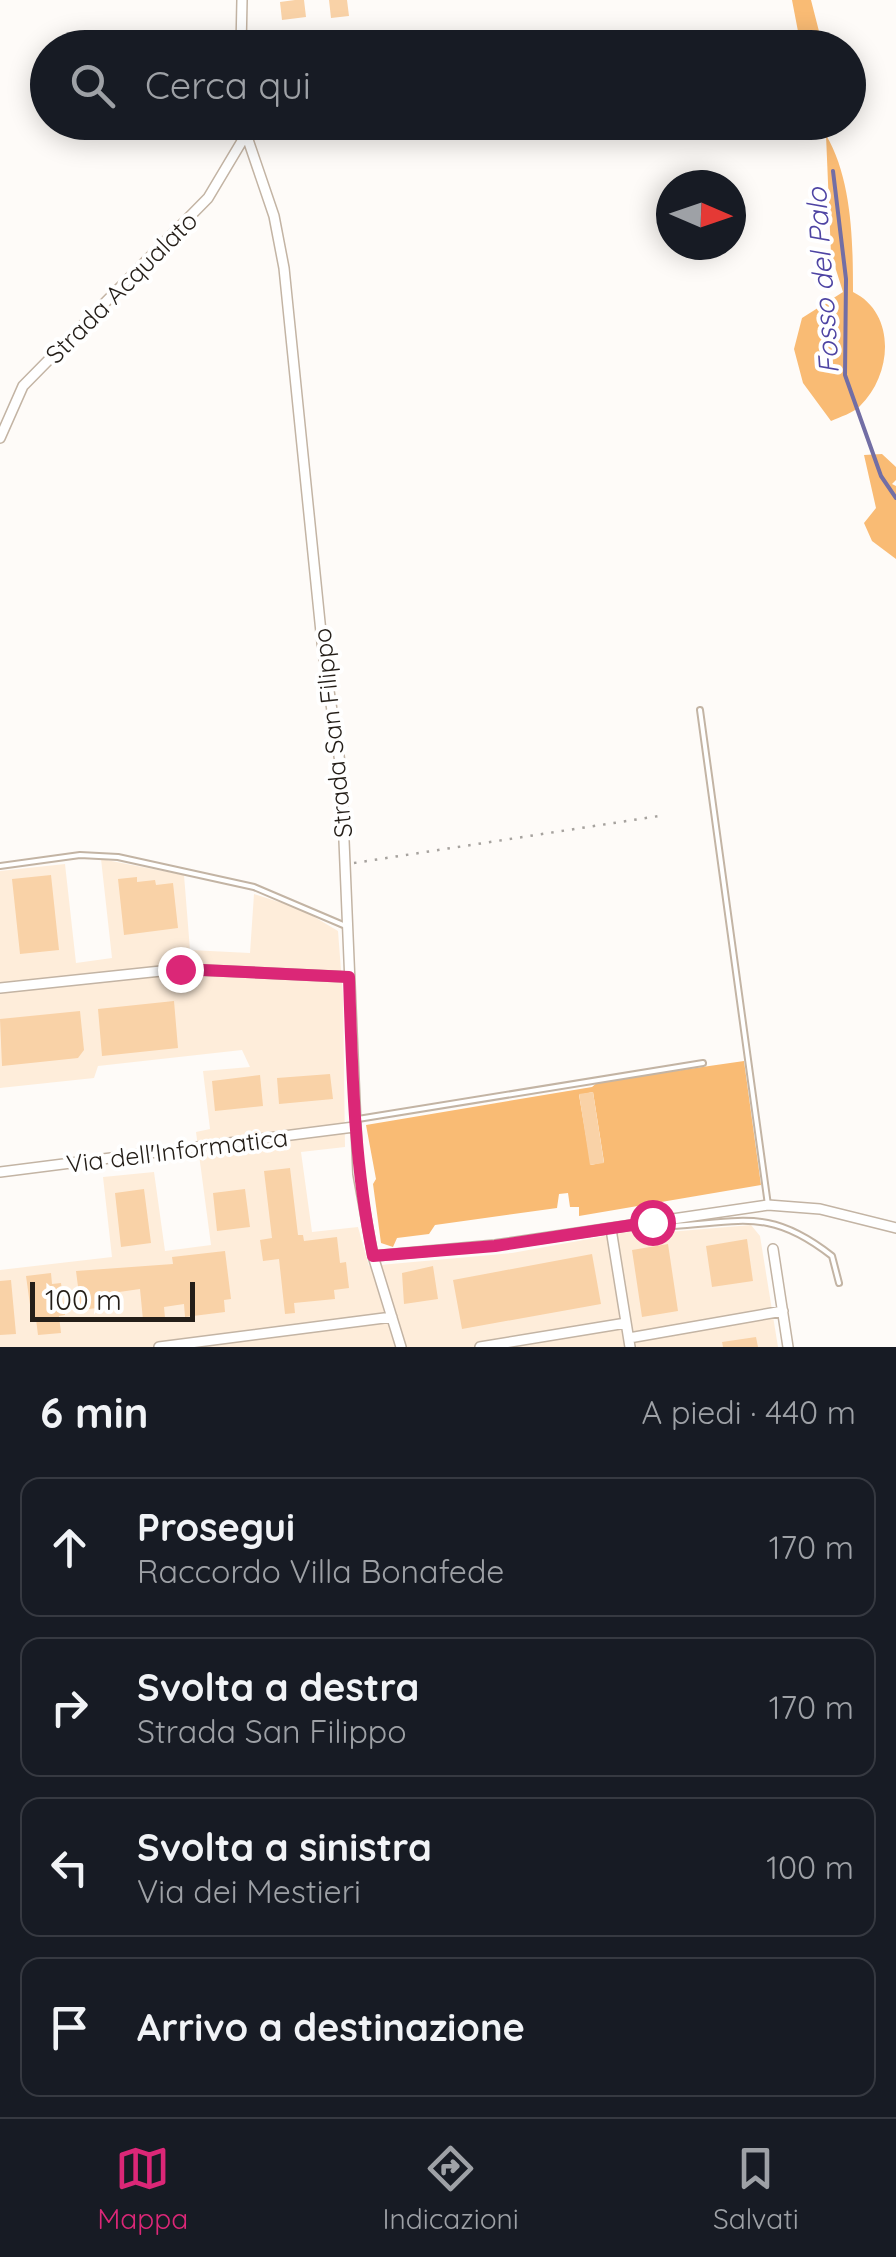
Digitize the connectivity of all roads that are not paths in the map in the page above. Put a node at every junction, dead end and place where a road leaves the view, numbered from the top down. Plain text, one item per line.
1 (242, 0) edge
2 (241, 30) edge
3 (243, 140) edge
4 (247, 140) edge
5 (0, 438) edge
6 (700, 710) dead end
7 (0, 866) edge
8 (348, 926) junction
9 (349, 977) junction
10 (0, 988) edge
11 (703, 1063) dead end
12 (354, 1124) junction
13 (0, 1172) edge
14 (768, 1205) junction
15 (652, 1222) junction
16 (896, 1228) edge
17 (610, 1229) junction
18 (773, 1249) dead end
19 (373, 1256) junction
20 (839, 1283) dead end
21 (783, 1312) junction
22 (392, 1317) junction
23 (626, 1323) junction
24 (630, 1342) edge
25 (158, 1347) edge
26 (401, 1347) edge
27 (480, 1347) edge
28 (788, 1347) edge

1 - 2 street
3 - 5 street, Strada Acqualato
4 - 8 street, Strada San Filippo
6 - 14 lane
7 - 8 lane
8 - 9 street, Strada San Filippo
9 - 10 street
9 - 12 street, Strada San Filippo
11 - 12 lane
12 - 13 street, Via dell'Informatica
12 - 19 street, Strada San Filippo
14 - 15 street
14 - 16 street
15 - 17 street
15 - 20 lane
17 - 19 street
17 - 23 street
18 - 21 street
19 - 22 street, Strada San Filippo
21 - 24 street
21 - 28 street
22 - 25 street
22 - 26 street, Strada San Filippo
23 - 24 street
23 - 27 street

